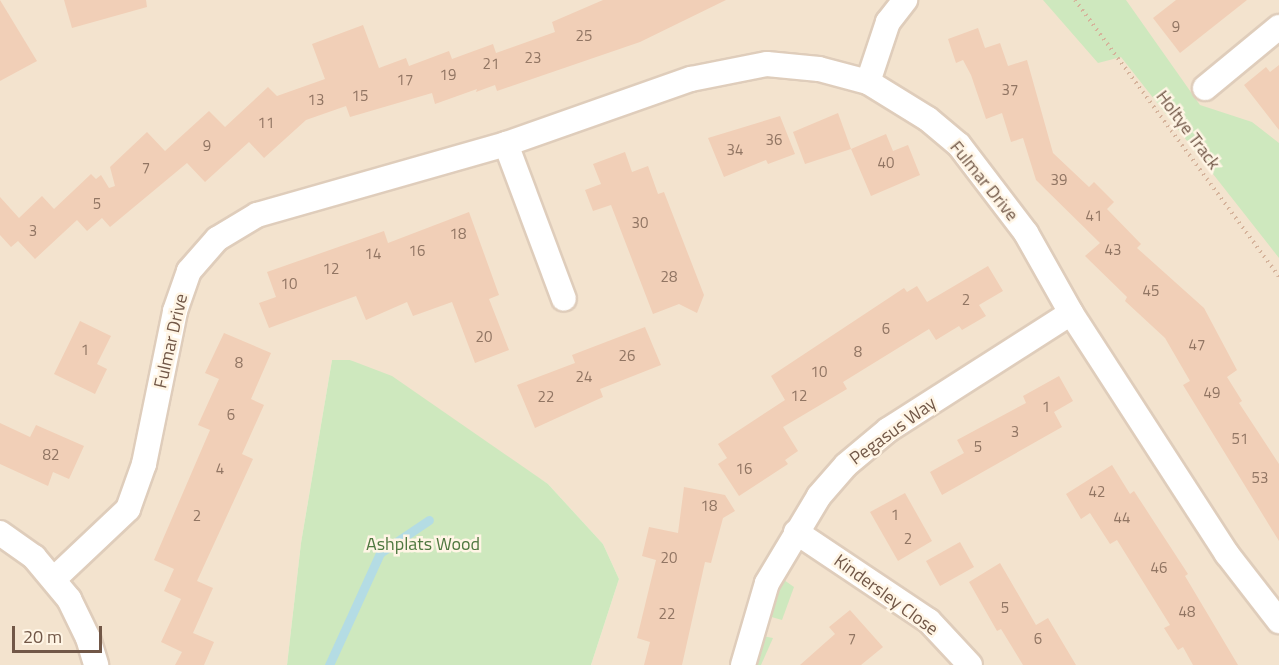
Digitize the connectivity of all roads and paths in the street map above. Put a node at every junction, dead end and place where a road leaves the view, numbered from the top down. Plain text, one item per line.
1 (905, 0) edge
2 (1075, 0) edge
3 (1279, 27) edge
4 (868, 82) junction
5 (1205, 88) dead end
6 (506, 144) junction
7 (1279, 277) edge
8 (564, 299) dead end
9 (1071, 313) junction
10 (796, 532) junction
11 (0, 533) edge
12 (54, 579) junction
13 (1279, 621) edge
14 (96, 665) edge
15 (743, 665) edge
16 (970, 665) edge

1 - 4 street
2 - 7 path, Holtye Track
3 - 5 street
4 - 6 street, Fulmar Drive
4 - 9 street, Fulmar Drive
6 - 8 street
6 - 12 street, Fulmar Drive
9 - 10 street, Pegasus Way
9 - 13 street, Fulmar Drive
10 - 15 street, Pegasus Way
10 - 16 street, Kindersley Close
11 - 12 street
12 - 14 street

